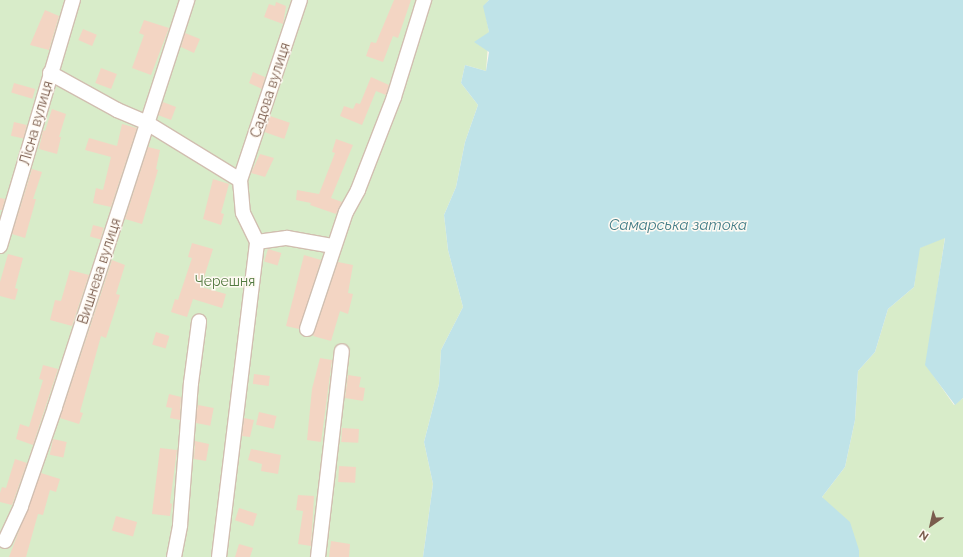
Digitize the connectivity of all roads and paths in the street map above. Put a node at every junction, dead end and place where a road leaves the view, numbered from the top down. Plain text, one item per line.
1 (73, 0) edge
2 (187, 0) edge
3 (300, 0) edge
4 (424, 0) edge
5 (50, 73) junction
6 (147, 123) junction
7 (240, 180) junction
8 (257, 242) junction
9 (0, 246) edge
10 (333, 246) junction
11 (199, 322) dead end
12 (307, 329) dead end
13 (342, 351) dead end
14 (5, 541) dead end
15 (174, 557) edge
16 (219, 557) edge
17 (318, 557) edge

1 - 5 lane, Лісна вулиця
2 - 6 lane, Вишнева вулиця
3 - 7 lane, Садова вулиця
4 - 10 lane
5 - 6 lane
5 - 9 lane, Лісна вулиця
6 - 7 lane
6 - 14 lane, Вишнева вулиця
7 - 8 lane
8 - 10 lane
8 - 16 lane
10 - 12 lane
11 - 15 lane
13 - 17 lane

